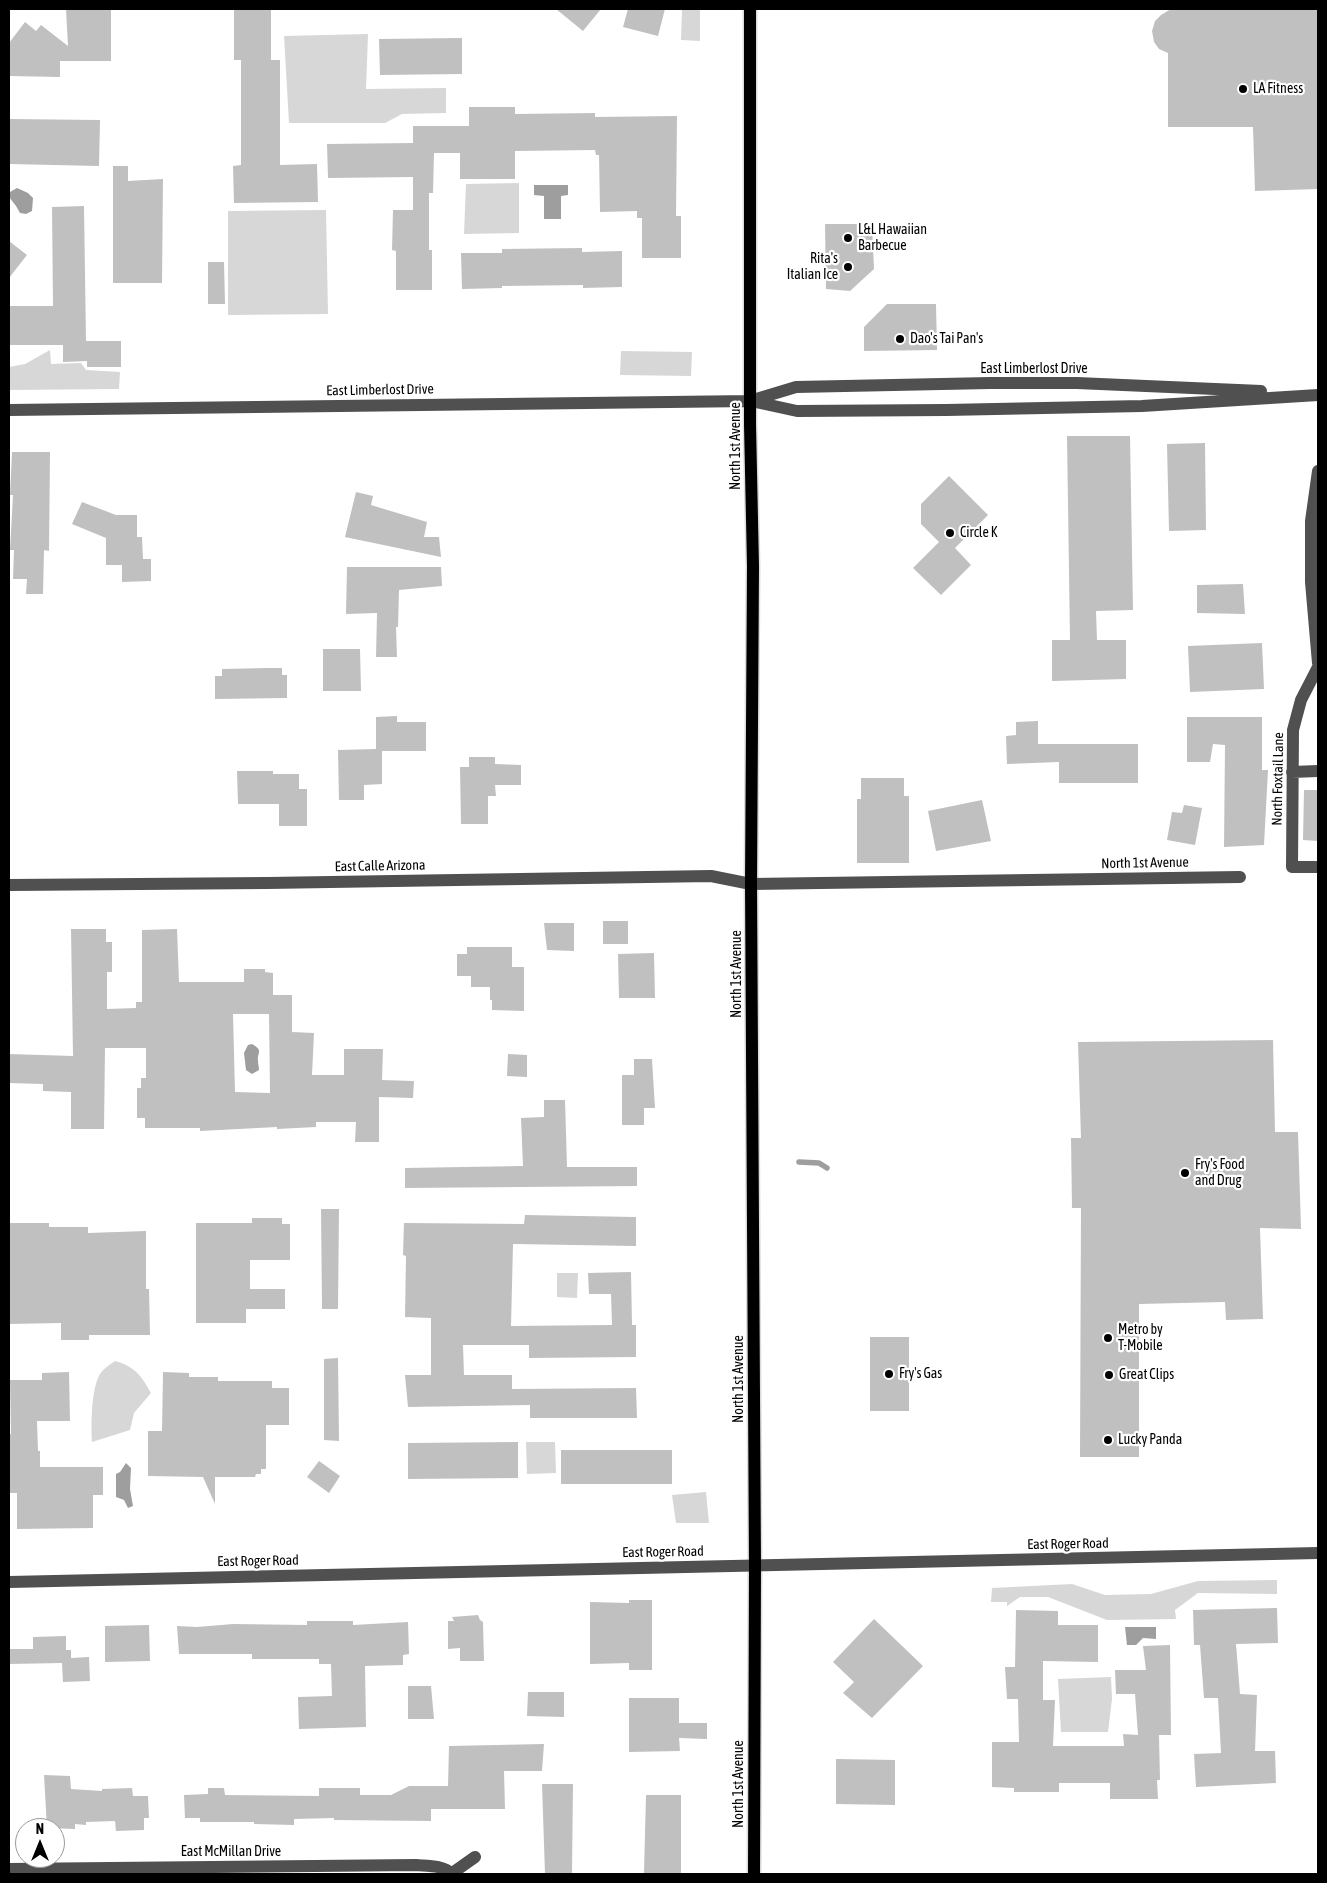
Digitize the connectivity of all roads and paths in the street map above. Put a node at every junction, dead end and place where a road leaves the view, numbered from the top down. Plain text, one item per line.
1 (750, 9) edge
2 (1318, 394) edge
3 (751, 401) junction
4 (9, 410) edge
5 (1318, 471) edge
6 (1315, 581) edge
7 (1318, 665) edge
8 (1318, 771) edge
9 (1292, 772) junction
10 (1318, 867) edge
11 (1240, 876) dead end
12 (751, 884) junction
13 (9, 885) edge
14 (1318, 1554) edge
15 (755, 1565) junction
16 (9, 1582) edge
17 (475, 1857) dead end
18 (9, 1869) edge
19 (451, 1874) edge
20 (754, 1874) edge

1 - 3 main road, North 1st Avenue
2 - 3 street, East Limberlost Drive
2 - 3 street, East Limberlost Drive
3 - 4 street, East Limberlost Drive
3 - 12 main road, North 1st Avenue
5 - 6 street, North Foxtail Lane
6 - 7 street, North Foxtail Lane
7 - 9 street, North Foxtail Lane
8 - 9 street
9 - 10 street, North Foxtail Lane
11 - 12 street, North 1st Avenue
12 - 13 street, East Calle Arizona
12 - 15 main road, North 1st Avenue
14 - 15 street, East Roger Road
15 - 16 street, East Roger Road
15 - 20 main road, North 1st Avenue
17 - 19 street
18 - 19 street, East McMillan Drive

